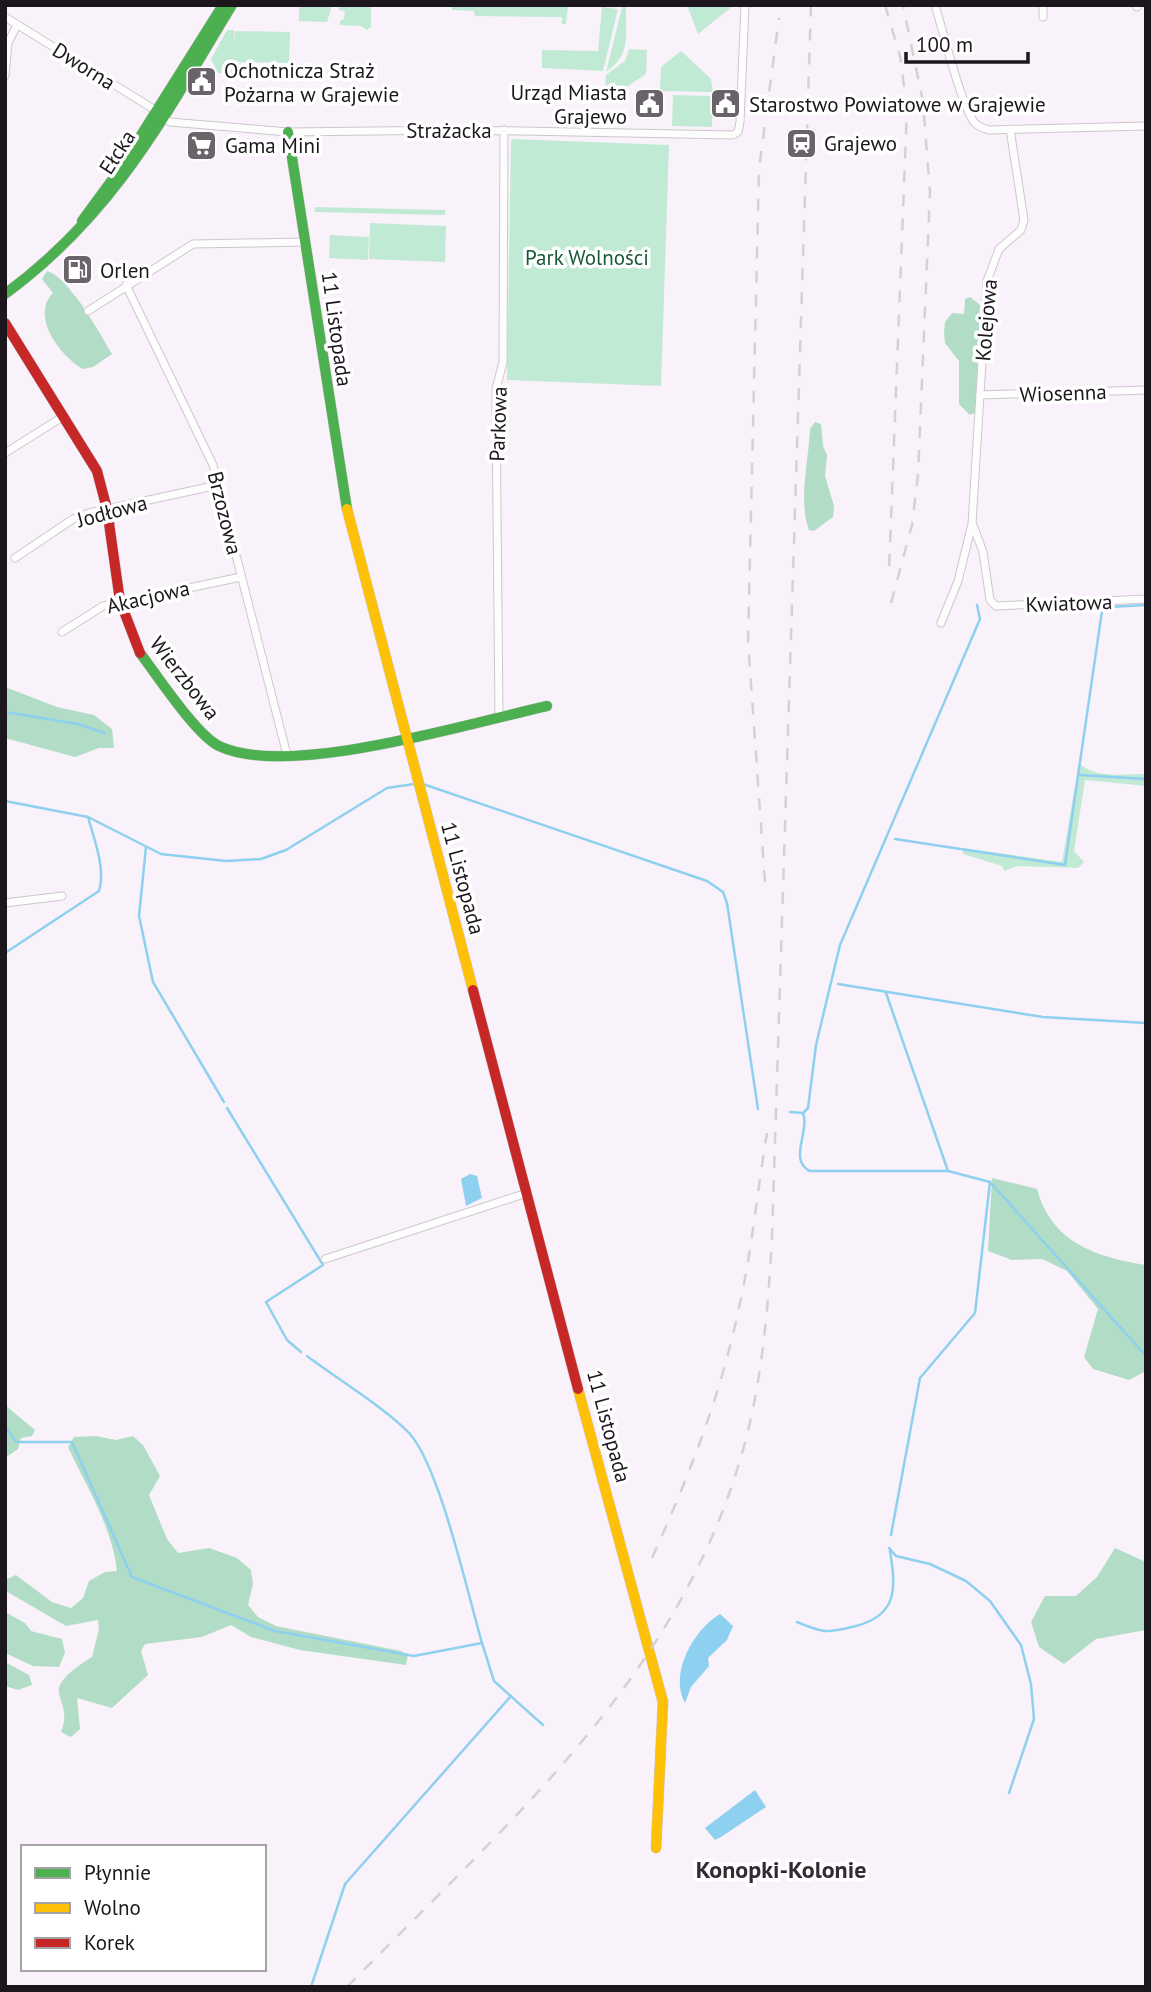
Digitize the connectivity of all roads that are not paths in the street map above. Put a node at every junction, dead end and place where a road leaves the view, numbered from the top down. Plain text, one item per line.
1 (223, 5) edge
2 (232, 5) edge
3 (745, 5) edge
4 (935, 5) edge
5 (1043, 5) edge
6 (5, 17) edge
7 (1043, 18) dead end
8 (17, 24) junction
9 (7, 44) edge
10 (5, 76) edge
11 (161, 114) junction
12 (1146, 126) edge
13 (1010, 129) junction
14 (504, 130) junction
15 (288, 132) junction
16 (305, 242) junction
17 (126, 285) junction
18 (5, 286) edge
19 (5, 294) edge
20 (88, 311) dead end
21 (5, 323) edge
22 (1146, 390) edge
23 (980, 395) junction
24 (64, 416) junction
25 (5, 453) edge
26 (218, 485) junction
27 (107, 509) junction
28 (972, 524) junction
29 (15, 558) dead end
30 (241, 577) junction
31 (1146, 599) edge
32 (120, 601) junction
33 (992, 604) joint
34 (941, 623) dead end
35 (62, 632) dead end
36 (547, 706) dead end
37 (499, 717) junction
38 (407, 739) junction
39 (287, 755) junction
40 (62, 896) dead end
41 (5, 903) edge
42 (527, 1194) junction
43 (325, 1259) dead end
44 (656, 1848) dead end

1 - 11 street, Ełcka
2 - 11 street, Ełcka
3 - 14 street, Strażacka
4 - 13 street
5 - 7 street
6 - 8 street, Dworna
8 - 9 street
8 - 11 street, Dworna
9 - 10 street
11 - 15 street, Strażacka
11 - 18 street, Ełcka
11 - 19 street, Ełcka
12 - 13 street
13 - 23 street, Kolejowa
14 - 15 street, Strażacka
14 - 37 street, Parkowa
15 - 16 street, 11 Listopada
16 - 17 street
16 - 38 street, 11 Listopada
17 - 20 street
17 - 26 street, Brzozowa
21 - 24 street, Wierzbowa
22 - 23 street, Wiosenna
23 - 28 street, Kolejowa
24 - 25 street
24 - 27 street, Wierzbowa
26 - 27 street, Jodłowa
26 - 30 street, Brzozowa
27 - 29 street, Jodłowa
27 - 32 street, Wierzbowa
28 - 33 street, Kolejowa
28 - 34 street, Kolejowa
30 - 32 street, Akacjowa
30 - 39 street, Brzozowa
31 - 33 street, Kwiatowa
32 - 35 street, Akacjowa
32 - 39 street, Wierzbowa
36 - 37 street, Wierzbowa
37 - 38 street, Wierzbowa
38 - 39 street, Wierzbowa
38 - 42 street, 11 Listopada
40 - 41 street
42 - 43 street
42 - 44 street, 11 Listopada

